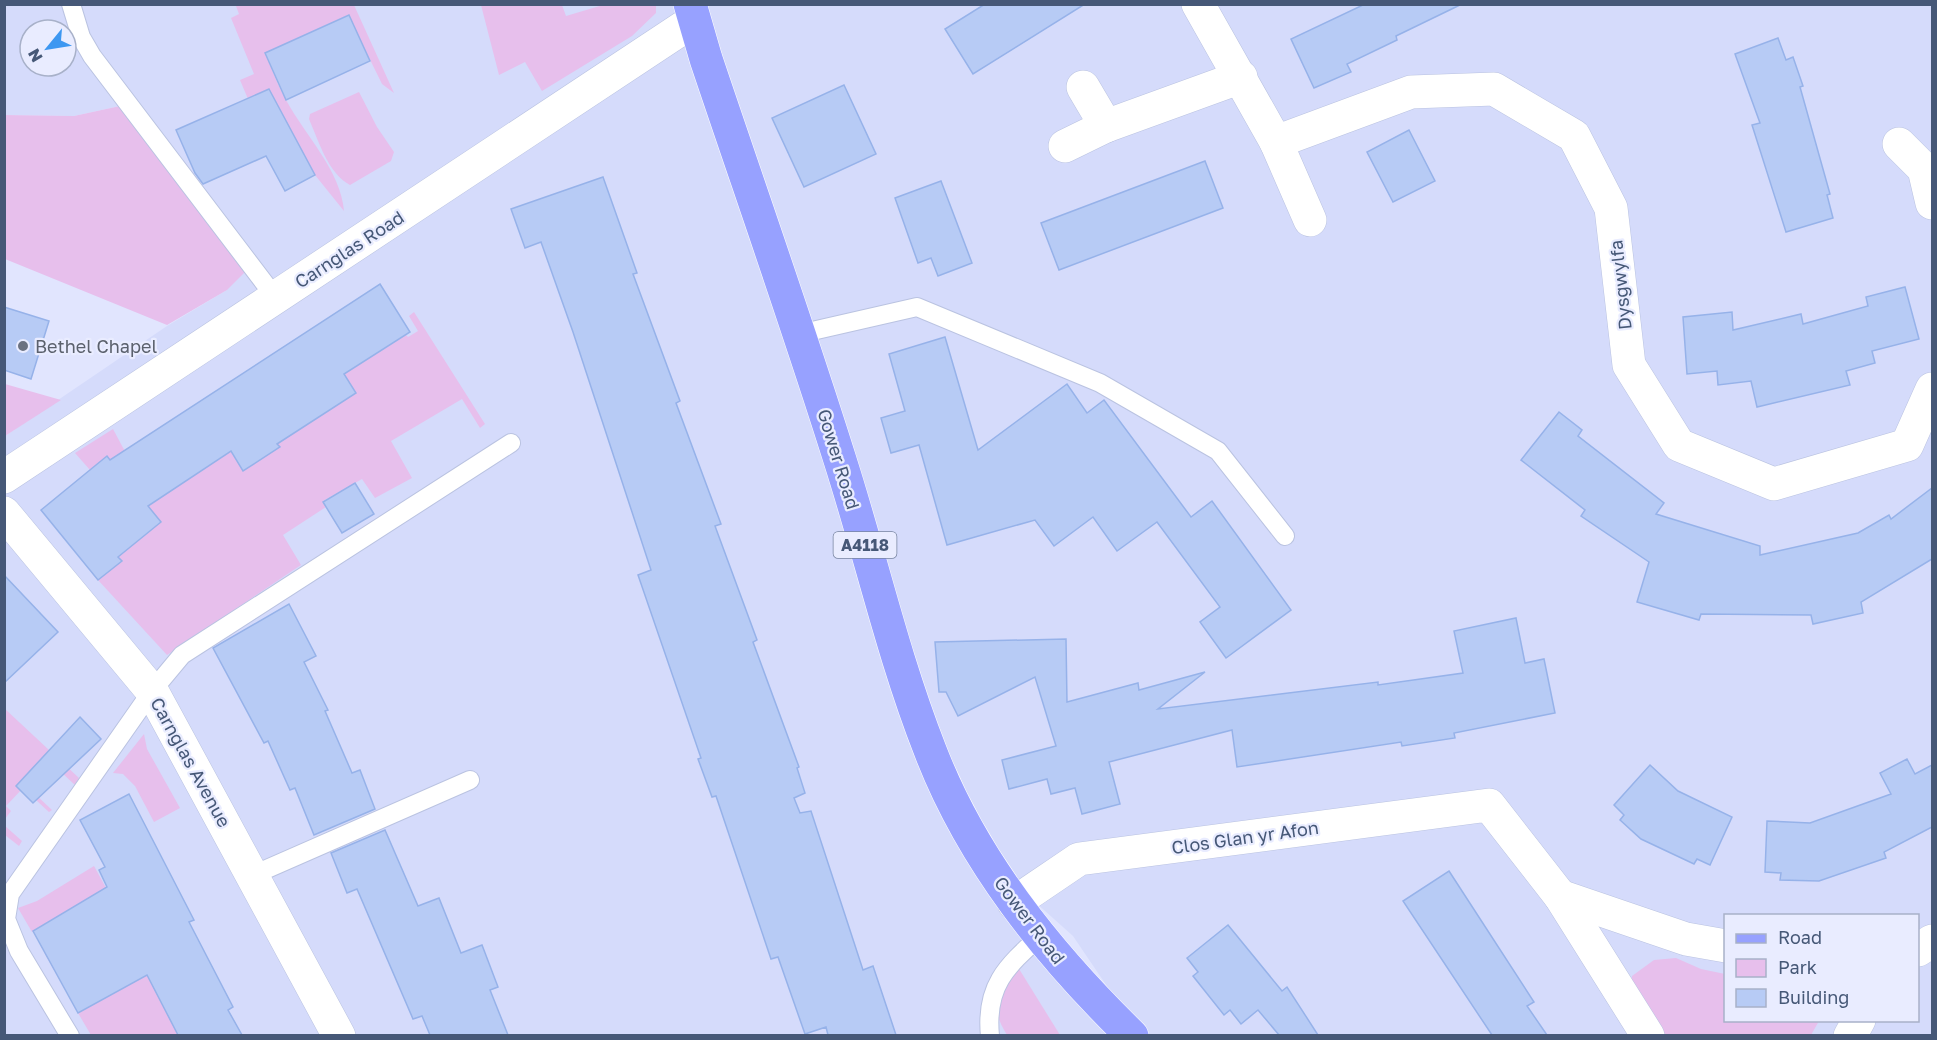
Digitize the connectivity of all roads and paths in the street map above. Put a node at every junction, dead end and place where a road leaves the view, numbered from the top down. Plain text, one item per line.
1 (71, 4) edge
2 (1198, 4) edge
3 (692, 13) edge
4 (1241, 77) junction
5 (1083, 87) dead end
6 (1106, 126) junction
7 (1276, 142) junction
8 (1899, 144) dead end
9 (1065, 146) dead end
10 (1928, 166) edge
11 (1932, 203) edge
12 (1310, 220) dead end
13 (275, 297) junction
14 (799, 334) junction
15 (1932, 389) edge
16 (511, 443) dead end
17 (4, 477) edge
18 (4, 513) edge
19 (1285, 536) dead end
20 (152, 691) junction
21 (470, 780) dead end
22 (253, 875) junction
23 (1560, 896) junction
24 (1014, 903) junction
25 (1040, 936) junction
26 (1932, 941) edge
27 (1724, 946) edge
28 (1919, 949) edge
29 (1858, 1022) edge
30 (70, 1035) edge
31 (339, 1035) edge
32 (990, 1035) edge
33 (1132, 1035) edge
34 (1648, 1035) edge
35 (1850, 1035) edge

1 - 13 lane
2 - 4 street
3 - 13 street, Carnglas Road
3 - 14 main road, Gower Road / A4118
4 - 6 street
4 - 7 street
5 - 6 street
6 - 9 street
7 - 12 street
7 - 15 street, Dysgwylfa
8 - 10 street
10 - 11 street
13 - 17 street, Carnglas Road
14 - 19 lane
14 - 24 main road, Gower Road / A4118
16 - 20 lane
18 - 20 street, Carnglas Avenue
20 - 22 street, Carnglas Avenue
20 - 30 lane
21 - 22 lane
22 - 31 street, Carnglas Avenue
23 - 24 street, Clos Glan yr Afon
23 - 27 street
23 - 34 street
24 - 25 main road, Gower Road / A4118
25 - 32 lane
25 - 33 main road, Gower Road / A4118
26 - 28 street
29 - 35 street

